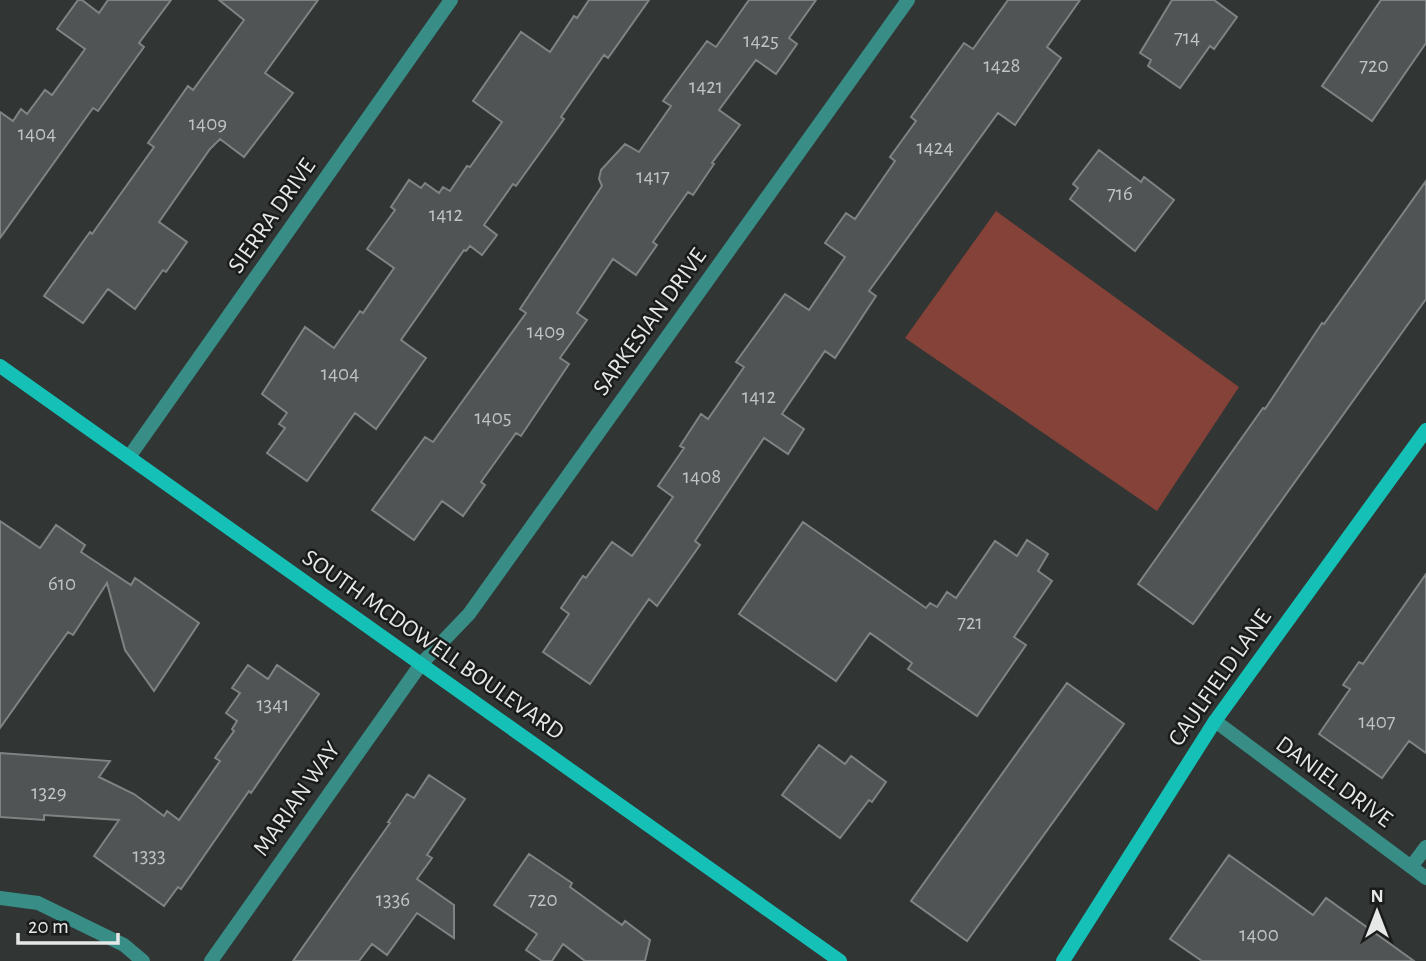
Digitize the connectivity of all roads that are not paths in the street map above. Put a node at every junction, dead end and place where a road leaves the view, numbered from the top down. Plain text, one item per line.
1 (451, 0) edge
2 (908, 0) edge
3 (0, 366) edge
4 (1426, 430) edge
5 (129, 457) junction
6 (421, 664) junction
7 (1215, 721) junction
8 (1426, 847) edge
9 (1411, 867) junction
10 (1426, 878) edge
11 (0, 898) edge
12 (143, 961) edge
13 (211, 961) edge
14 (840, 961) edge
15 (1063, 961) edge

1 - 5 street, SIERRA DRIVE
2 - 6 street, SARKESIAN DRIVE
3 - 5 main road, SOUTH MCDOWELL BOULEVARD
4 - 7 main road, CAULFIELD LANE
5 - 6 main road, SOUTH MCDOWELL BOULEVARD
6 - 13 street, MARIAN WAY
6 - 14 main road, SOUTH MCDOWELL BOULEVARD
7 - 9 street, DANIEL DRIVE
7 - 15 main road, CAULFIELD LANE
8 - 9 street
9 - 10 street, DANIEL DRIVE
11 - 12 street

